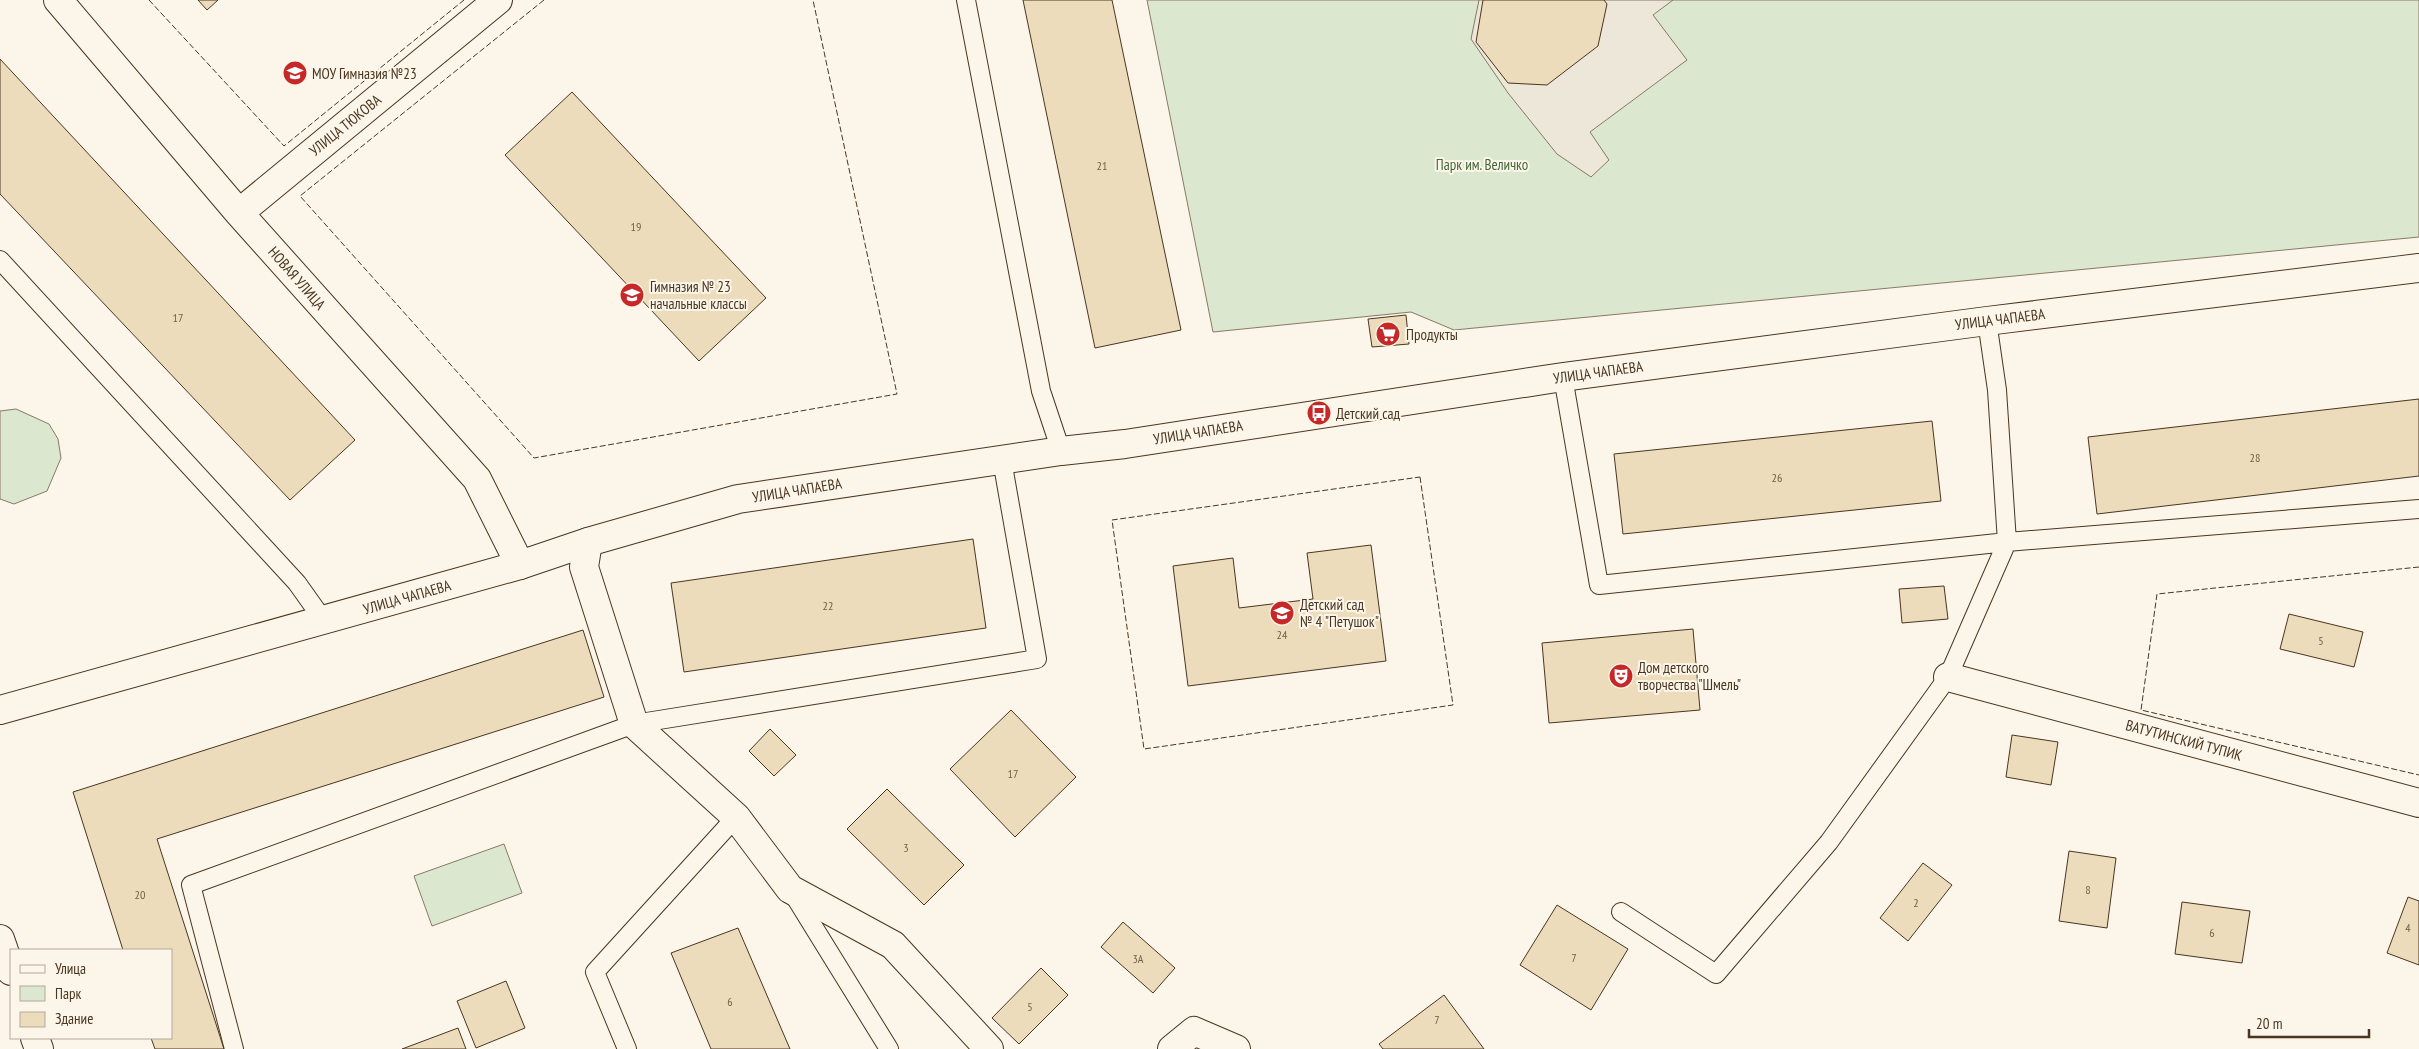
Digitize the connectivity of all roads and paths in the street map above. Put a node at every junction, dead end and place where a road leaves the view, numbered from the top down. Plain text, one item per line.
1 (58, 0) edge
2 (498, 0) edge
3 (966, 0) edge
4 (239, 213) junction
5 (0, 260) edge
6 (2419, 268) edge
7 (1987, 321) junction
8 (1563, 377) junction
9 (1061, 451) junction
10 (1002, 460) junction
11 (2419, 509) edge
12 (588, 542) junction
13 (2007, 542) junction
14 (520, 565) junction
15 (324, 620) junction
16 (1948, 676) junction
17 (0, 710) edge
18 (634, 724) junction
19 (2419, 803) edge
20 (736, 817) junction
21 (790, 889) junction
22 (1621, 912) dead end
23 (0, 939) edge
24 (10, 968) edge
25 (234, 1049) edge
26 (627, 1049) edge
27 (889, 1049) edge
28 (989, 1049) edge
29 (1172, 1049) edge
30 (1236, 1049) edge

1 - 4 street, НОВАЯ УЛИЦА
2 - 4 street, УЛИЦА ТЮКОВА
3 - 9 lane
4 - 14 street, НОВАЯ УЛИЦА
5 - 15 lane
6 - 7 street, УЛИЦА ЧАПАЕВА
7 - 8 street, УЛИЦА ЧАПАЕВА
7 - 13 lane
8 - 9 street, УЛИЦА ЧАПАЕВА
8 - 13 lane
9 - 10 street, УЛИЦА ЧАПАЕВА
10 - 12 street, УЛИЦА ЧАПАЕВА
10 - 18 lane
11 - 13 lane
12 - 14 street, УЛИЦА ЧАПАЕВА
12 - 18 street
13 - 16 lane
14 - 15 street, УЛИЦА ЧАПАЕВА
15 - 17 street, УЛИЦА ЧАПАЕВА
16 - 19 street, ВАТУТИНСКИЙ ТУПИК
16 - 22 lane
18 - 20 street
18 - 25 lane
20 - 21 street
20 - 26 lane
21 - 27 lane
21 - 28 street
23 - 24 street
29 - 30 street

